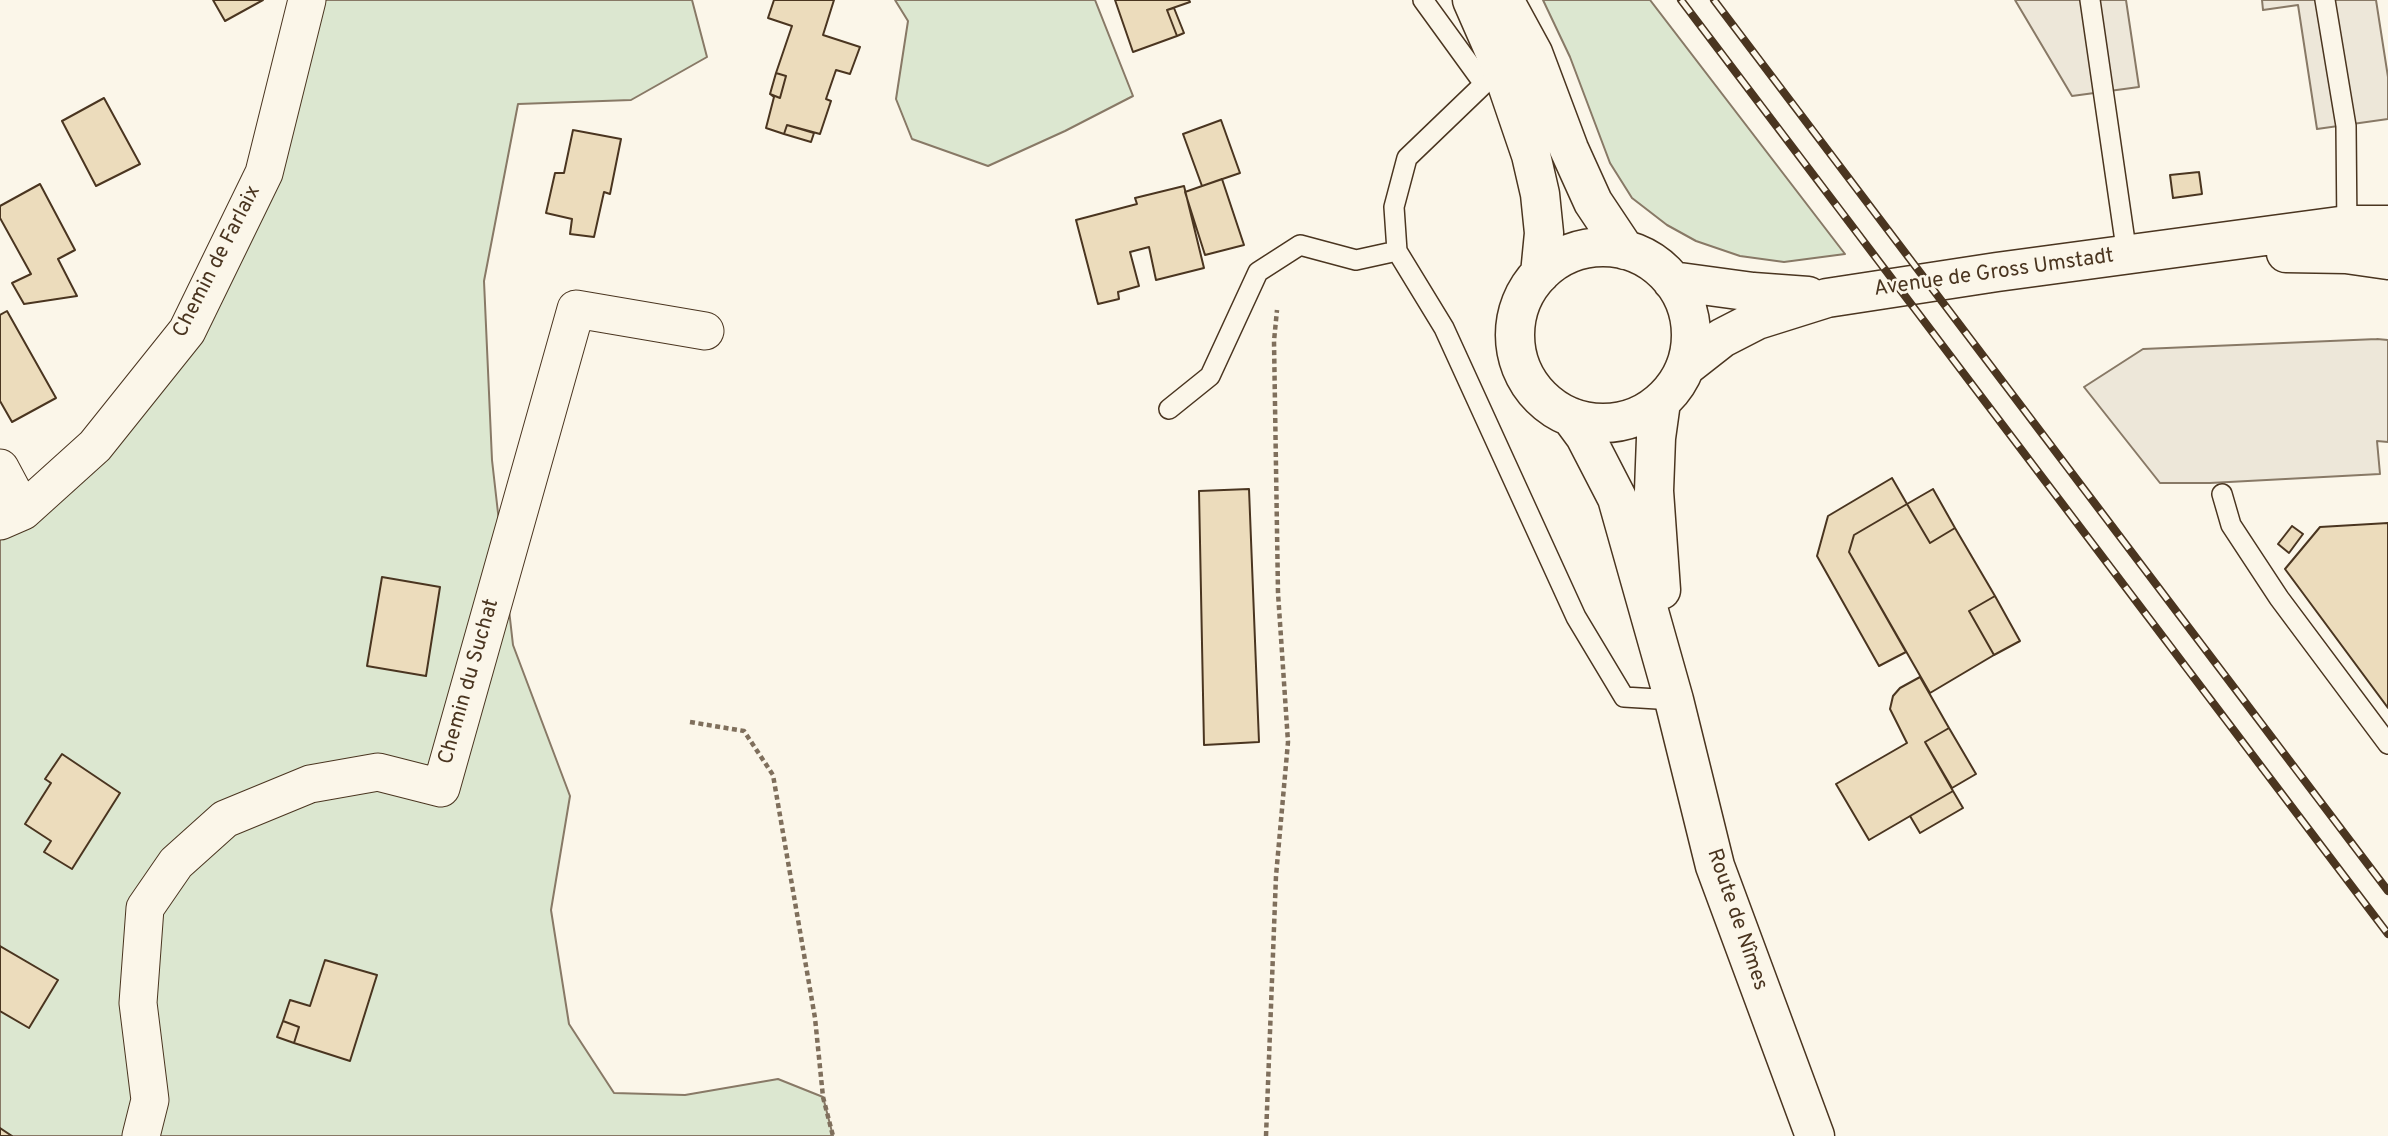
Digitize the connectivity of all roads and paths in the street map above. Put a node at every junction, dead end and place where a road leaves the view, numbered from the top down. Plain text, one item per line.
1 (307, 0) edge
2 (1423, 0) edge
3 (1472, 0) edge
4 (1504, 0) edge
5 (2090, 0) edge
6 (2325, 0) edge
7 (1492, 74) junction
8 (2388, 225) edge
9 (2346, 239) junction
10 (1625, 250) junction
11 (1397, 251) junction
12 (2144, 253) junction
13 (2388, 260) edge
14 (1540, 274) junction
15 (1672, 281) junction
16 (1827, 298) junction
17 (1278, 305) dead end
18 (705, 331) dead end
19 (1685, 367) junction
20 (1661, 402) junction
21 (1169, 409) dead end
22 (1571, 417) junction
23 (0, 468) edge
24 (2222, 494) dead end
25 (12, 516) edge
26 (1674, 699) junction
27 (690, 722) dead end
28 (2388, 744) edge
29 (141, 1136) edge
30 (833, 1136) edge
31 (1266, 1136) edge
32 (1815, 1136) edge

1 - 25 street, Chemin de Farlaix
2 - 7 lane
3 - 7 main road
4 - 10 main road
5 - 12 lane
6 - 9 lane
7 - 11 lane
7 - 14 main road
8 - 9 main road, Avenue de Gross Umstadt
9 - 12 main road, Avenue de Gross Umstadt
9 - 13 main road, Avenue de Gross Umstadt
10 - 14 main road
10 - 15 main road
11 - 21 lane
11 - 26 lane
12 - 16 main road, Avenue de Gross Umstadt
14 - 22 main road
15 - 16 main road, Avenue de Gross Umstadt
15 - 19 main road
16 - 19 main road, Avenue de Gross Umstadt
17 - 31 path
18 - 29 street, Chemin du Suchat
19 - 20 main road
20 - 22 main road
20 - 26 main road, Route de Nîmes
22 - 26 main road, Route de Nîmes
23 - 25 street
24 - 28 lane
26 - 32 main road, Route de Nîmes
27 - 30 path

